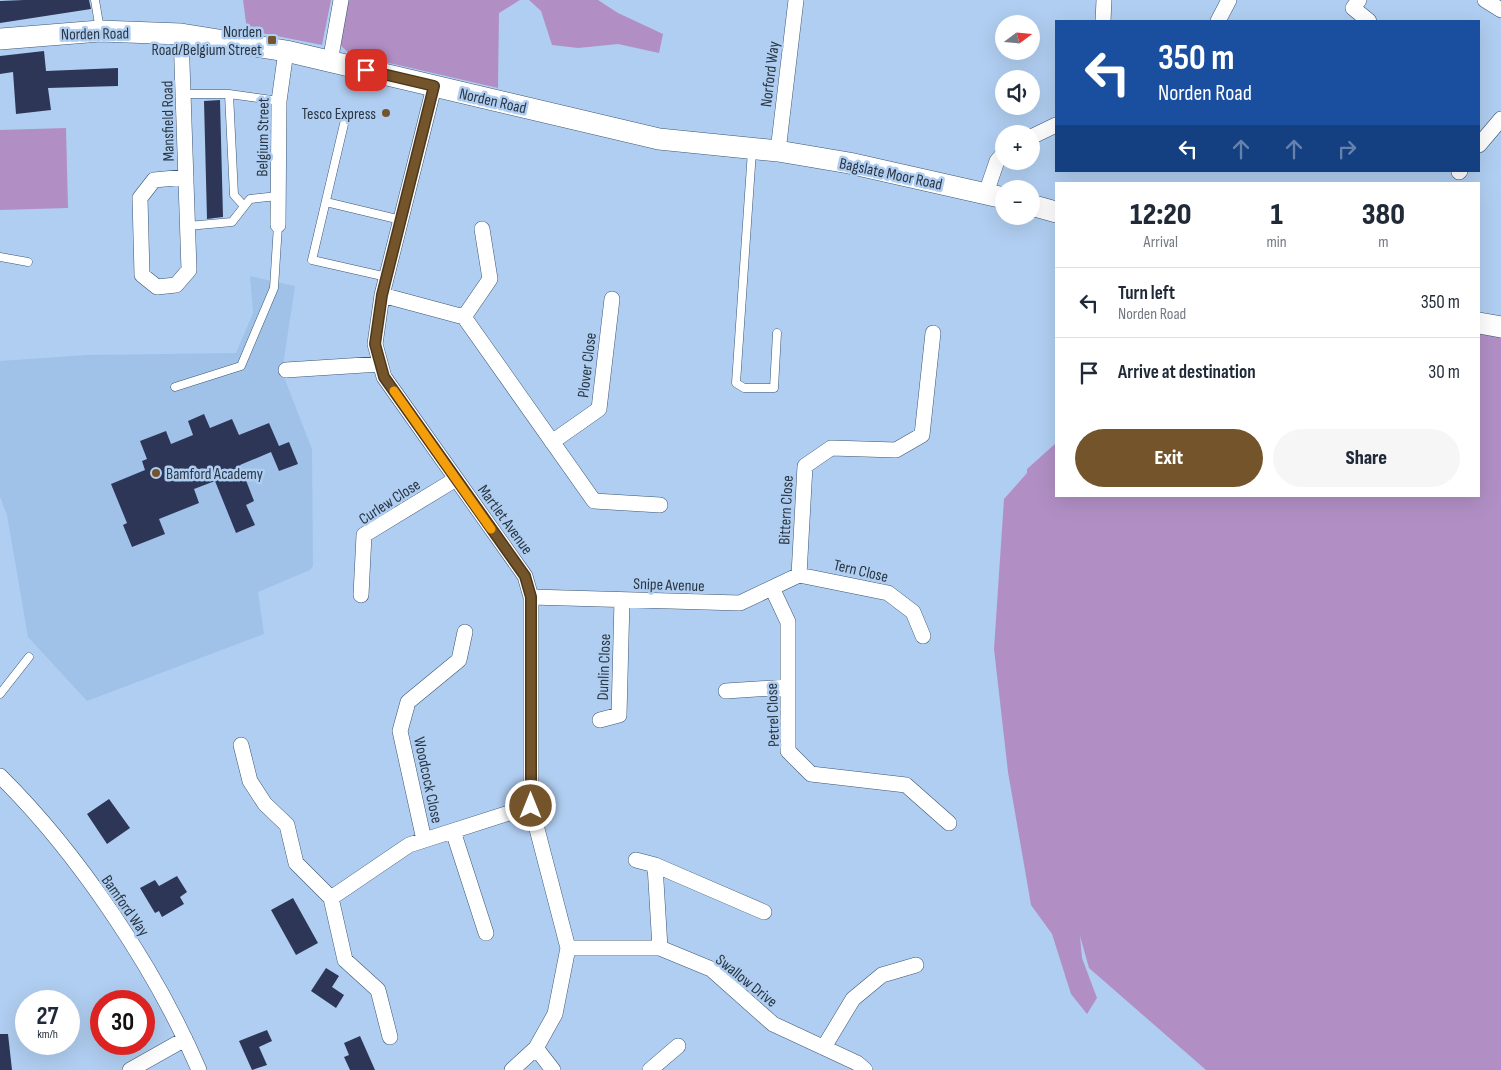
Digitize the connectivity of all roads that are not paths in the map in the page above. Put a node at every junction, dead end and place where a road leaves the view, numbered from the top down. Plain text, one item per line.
1 (95, 0) edge
2 (341, 0) edge
3 (796, 0) edge
4 (1104, 0) edge
5 (1229, 0) edge
6 (1359, 0) edge
7 (1485, 0) edge
8 (1501, 10) edge
9 (1103, 20) edge
10 (1219, 20) edge
11 (1368, 20) edge
12 (100, 31) junction
13 (181, 34) junction
14 (0, 39) edge
15 (286, 51) junction
16 (330, 62) junction
17 (434, 86) junction
18 (185, 94) junction
19 (230, 94) junction
20 (279, 101) junction
21 (1501, 119) edge
22 (344, 124) dead end
23 (1055, 125) edge
24 (1040, 133) edge
25 (1480, 144) edge
26 (752, 149) junction
27 (778, 151) junction
28 (186, 177) junction
29 (995, 195) edge
30 (278, 196) junction
31 (326, 202) junction
32 (244, 206) junction
33 (1040, 208) edge
34 (1055, 212) edge
35 (401, 220) junction
36 (278, 225) joint
37 (188, 226) junction
38 (482, 229) dead end
39 (0, 257) edge
40 (28, 262) dead end
41 (386, 277) junction
42 (382, 295) junction
43 (612, 299) dead end
44 (464, 317) junction
45 (1480, 322) edge
46 (1501, 327) edge
47 (777, 333) dead end
48 (933, 333) dead end
49 (380, 364) junction
50 (286, 370) dead end
51 (176, 388) dead end
52 (552, 442) junction
53 (456, 479) junction
54 (660, 505) dead end
55 (799, 575) junction
56 (772, 588) junction
57 (362, 595) dead end
58 (531, 597) junction
59 (622, 600) junction
60 (466, 632) dead end
61 (923, 636) dead end
62 (29, 657) dead end
63 (788, 687) junction
64 (726, 691) dead end
65 (0, 694) edge
66 (600, 720) dead end
67 (241, 744) dead end
68 (0, 776) edge
69 (531, 806) junction
70 (949, 823) dead end
71 (453, 831) junction
72 (424, 840) junction
73 (636, 860) dead end
74 (655, 865) junction
75 (331, 898) junction
76 (764, 912) dead end
77 (486, 933) dead end
78 (568, 948) junction
79 (660, 948) junction
80 (916, 965) dead end
81 (390, 1037) dead end
82 (185, 1039) junction
83 (678, 1046) dead end
84 (824, 1047) junction
85 (536, 1048) junction
86 (130, 1070) edge
87 (198, 1070) edge
88 (512, 1070) edge
89 (554, 1070) edge
90 (650, 1070) edge
91 (865, 1070) edge

1 - 12 lane
2 - 16 street
3 - 27 street, Norford Way
4 - 9 street
5 - 10 street
6 - 11 street
7 - 8 street
12 - 13 street, Norden Road
12 - 14 street, Norden Road
13 - 15 street, Norden Road
13 - 18 street, Mansfield Road
15 - 16 street, Norden Road
15 - 20 street, Belgium Street
16 - 17 street, Norden Road
17 - 26 street, Norden Road
17 - 35 street, Martlet Avenue
18 - 19 lane
18 - 28 street, Mansfield Road
19 - 20 lane
19 - 32 lane
20 - 30 street, Belgium Street
21 - 25 street
22 - 31 lane
23 - 24 street
26 - 27 street, Norden Road
26 - 47 lane
27 - 29 street, Bagslate Moor Road
28 - 37 street, Mansfield Road
28 - 37 street, Mansfield Road
30 - 32 lane
30 - 36 street, Belgium Street
31 - 35 lane
31 - 41 lane
32 - 37 lane
33 - 34 street
35 - 41 street, Martlet Avenue
36 - 51 lane
38 - 44 street
39 - 40 lane
41 - 42 street, Martlet Avenue
42 - 44 street
42 - 49 street, Martlet Avenue
43 - 52 street, Plover Close
44 - 52 street
45 - 46 street
48 - 55 street, Bittern Close
49 - 50 street
49 - 53 street, Martlet Avenue
52 - 54 street
53 - 57 street, Curlew Close
53 - 58 street, Martlet Avenue
55 - 56 street, Snipe Avenue
55 - 61 street, Tern Close
56 - 59 street, Snipe Avenue
56 - 63 street, Petrel Close
58 - 59 street, Snipe Avenue
58 - 69 street, Martlet Avenue
59 - 66 street, Dunlin Close
60 - 72 street, Woodcock Close
62 - 65 lane
63 - 64 street
63 - 70 street, Petrel Close
67 - 75 street
68 - 82 street, Bamford Way
69 - 71 street, Woodcock Close
69 - 78 street, Martlet Avenue
71 - 72 street, Woodcock Close
71 - 77 street, Woodcock Close
72 - 75 street, Woodcock Close
73 - 74 street
74 - 76 street
74 - 79 street
75 - 81 street
78 - 79 street, Swallow Drive
78 - 85 street, Martlet Avenue
79 - 84 street, Swallow Drive
80 - 84 street
82 - 86 street
82 - 87 street, Bamford Way
83 - 90 street
84 - 91 street, Swallow Drive
85 - 88 street, Martlet Avenue
85 - 89 street

